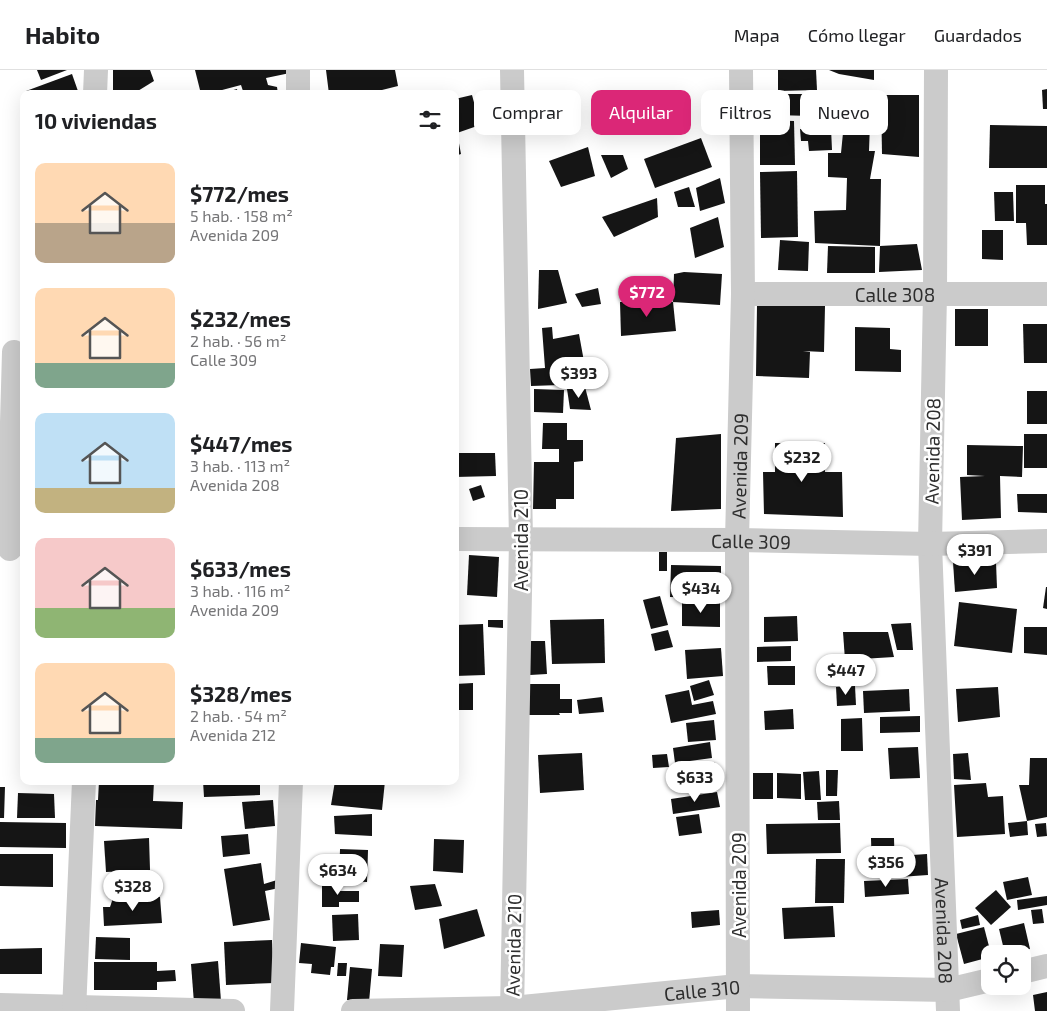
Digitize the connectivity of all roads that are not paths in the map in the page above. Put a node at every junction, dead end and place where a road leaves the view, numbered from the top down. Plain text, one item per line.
1 (96, 70) edge
2 (298, 70) edge
3 (512, 70) edge
4 (741, 70) edge
5 (936, 70) edge
6 (95, 90) edge
7 (298, 90) edge
8 (743, 294) junction
9 (935, 294) junction
10 (1047, 294) edge
11 (14, 352) dead end
12 (459, 539) edge
13 (521, 540) junction
14 (737, 540) junction
15 (1047, 541) edge
16 (930, 544) junction
17 (11, 549) edge
18 (84, 785) edge
19 (291, 785) edge
20 (1047, 966) edge
21 (1031, 970) edge
22 (981, 984) edge
23 (738, 986) junction
24 (948, 1001) edge
25 (0, 1004) edge
26 (74, 1009) edge
27 (512, 1010) edge
28 (233, 1011) edge
29 (282, 1011) edge
30 (353, 1011) edge
31 (738, 1011) edge

1 - 6 street
2 - 7 street
3 - 13 street, Avenida 210
4 - 8 street, Avenida 209
5 - 9 street, Avenida 208
8 - 9 street, Calle 308
8 - 14 street, Avenida 209
9 - 10 street, Calle 308
9 - 16 street, Avenida 208
11 - 17 street
12 - 13 street, Calle 309
13 - 14 street, Calle 309
13 - 27 street, Avenida 210
14 - 16 street, Calle 309
14 - 23 street, Avenida 209
15 - 16 street, Calle 309
16 - 24 street, Avenida 208
18 - 26 street
19 - 29 street
20 - 21 street
22 - 24 street, Calle 310
23 - 24 street, Calle 310
23 - 27 street, Calle 310
23 - 31 street, Avenida 209
25 - 26 street
26 - 28 street
27 - 30 street, Calle 310

